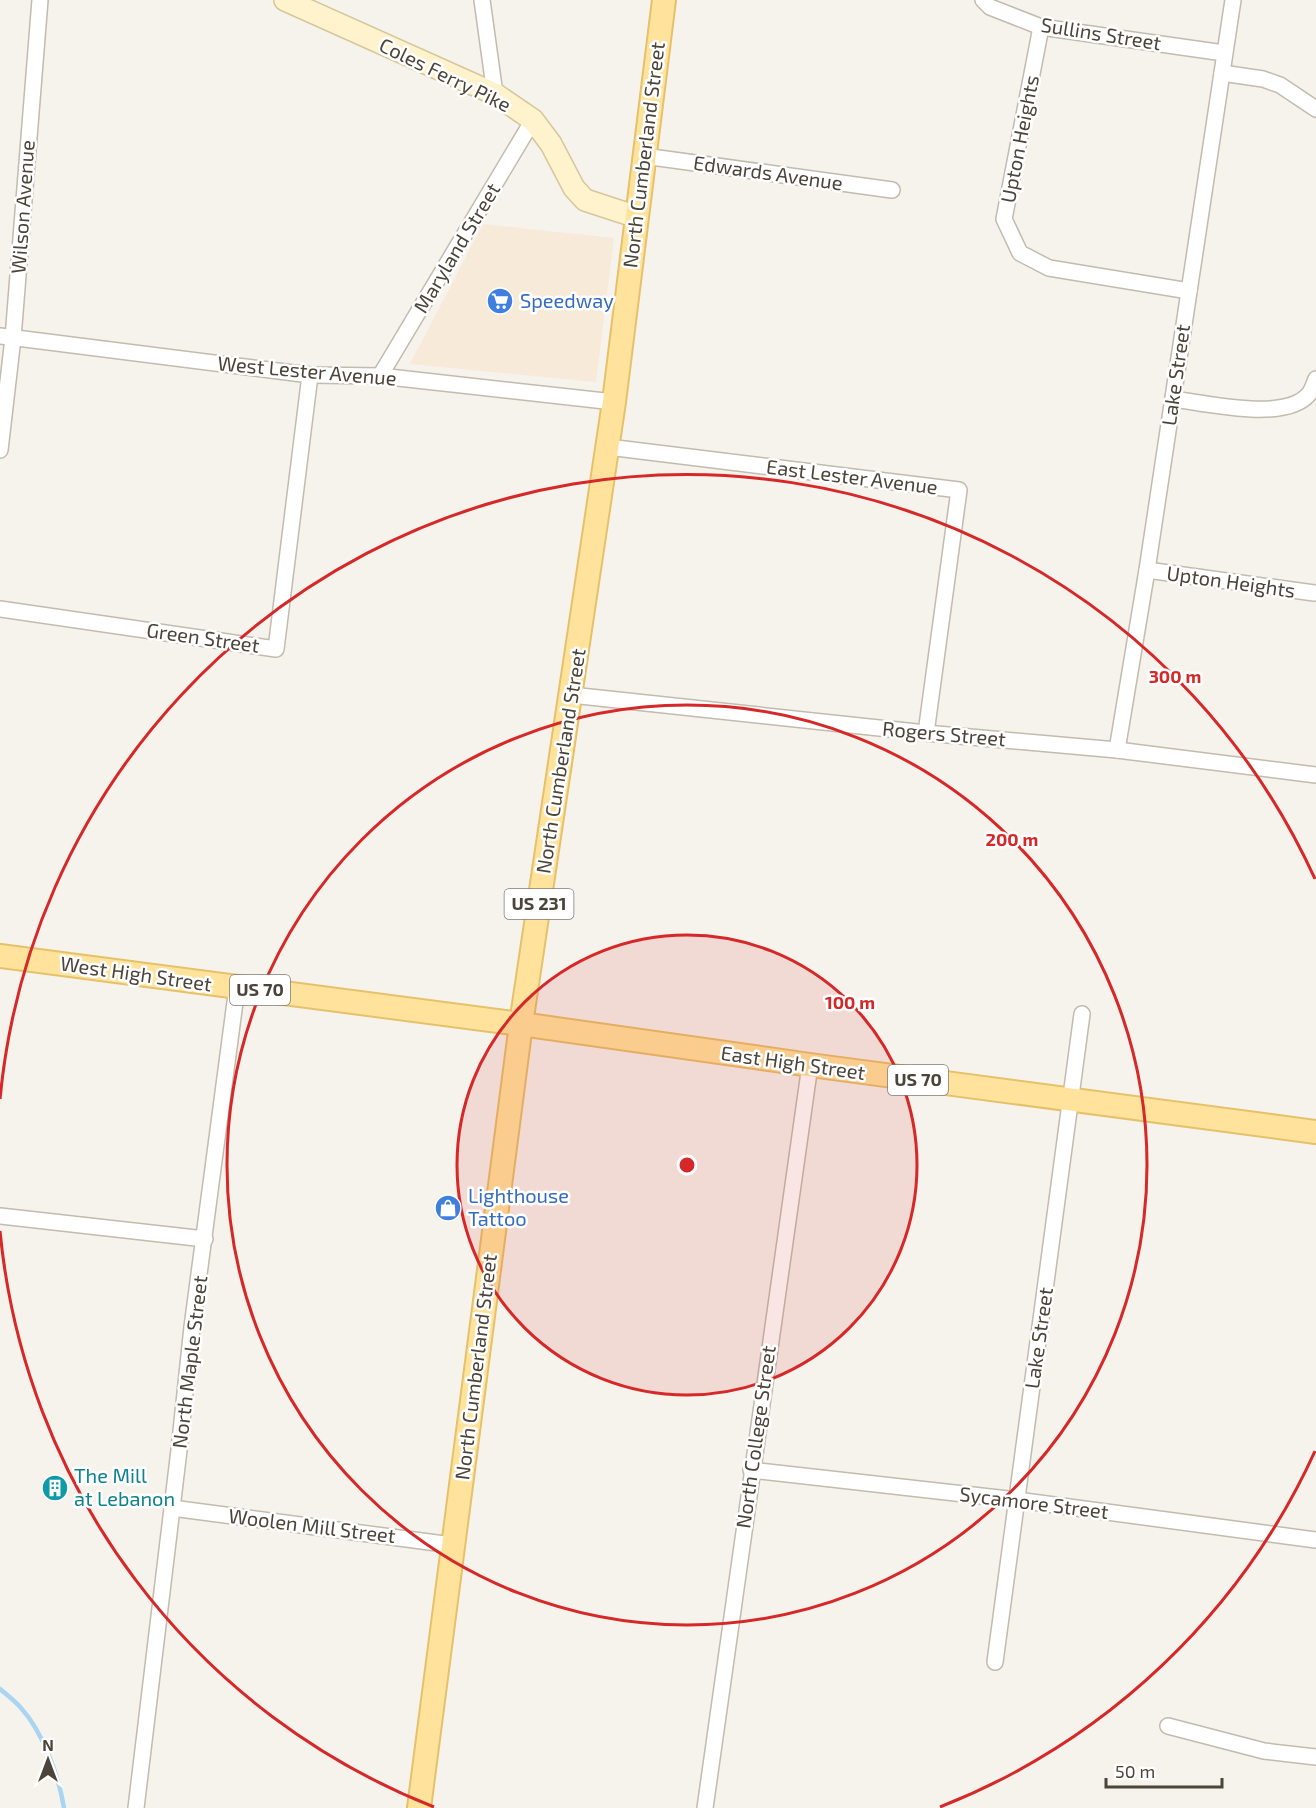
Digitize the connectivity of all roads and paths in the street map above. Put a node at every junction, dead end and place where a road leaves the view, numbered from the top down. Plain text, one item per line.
1 (40, 0) edge
2 (285, 0) edge
3 (482, 0) edge
4 (664, 0) edge
5 (983, 0) edge
6 (1233, 0) edge
7 (1041, 27) junction
8 (1224, 52) junction
9 (1222, 73) junction
10 (495, 94) junction
11 (1316, 109) edge
12 (534, 120) junction
13 (644, 156) junction
14 (892, 190) dead end
15 (637, 217) junction
16 (1189, 291) junction
17 (7, 337) edge
18 (310, 375) junction
19 (380, 376) junction
20 (1316, 379) edge
21 (1173, 399) junction
22 (614, 402) junction
23 (608, 447) junction
24 (0, 450) edge
25 (1147, 570) junction
26 (1314, 593) dead end
27 (0, 609) edge
28 (571, 695) junction
29 (926, 733) junction
30 (1117, 750) junction
31 (1316, 775) edge
32 (0, 956) edge
33 (237, 987) junction
34 (1082, 1014) dead end
35 (521, 1024) junction
36 (810, 1065) junction
37 (1072, 1100) junction
38 (1316, 1132) edge
39 (0, 1216) edge
40 (205, 1239) junction
41 (752, 1470) junction
42 (1017, 1500) junction
43 (172, 1508) junction
44 (1316, 1540) edge
45 (452, 1545) junction
46 (995, 1662) dead end
47 (1168, 1726) dead end
48 (1316, 1757) edge
49 (136, 1808) edge
50 (419, 1808) edge
51 (705, 1808) edge

1 - 17 street, Wilson Avenue
2 - 10 street, Coles Ferry Pike
3 - 10 street
4 - 13 main road, North Cumberland Street / US 231
5 - 7 street, Sullins Street
6 - 8 street, Lake Street
7 - 8 street, Sullins Street
7 - 16 street, Upton Heights
8 - 9 street, Lake Street
9 - 11 street
9 - 16 street, Lake Street
10 - 12 street, Coles Ferry Pike
12 - 15 street, Coles Ferry Pike
12 - 19 street, Maryland Street
13 - 14 street, Edwards Avenue
13 - 15 main road, North Cumberland Street / US 231
15 - 22 main road, North Cumberland Street / US 231
16 - 21 street, Lake Street
17 - 18 street, West Lester Avenue
17 - 24 street, Wilson Avenue
18 - 19 street, West Lester Avenue
18 - 27 street, Green Street
19 - 22 street, West Lester Avenue
20 - 21 street
21 - 25 street, Lake Street
22 - 23 main road, North Cumberland Street / US 231
23 - 28 main road, North Cumberland Street / US 231
23 - 29 street, East Lester Avenue
25 - 26 street, Upton Heights
25 - 30 street, Lake Street
28 - 29 street, Rogers Street
28 - 35 main road, North Cumberland Street / US 231
29 - 30 street, Rogers Street
30 - 31 street, Rogers Street
32 - 33 main road, West High Street / US 70
33 - 35 main road, West High Street / US 70
33 - 40 street, North Maple Street
34 - 37 street, Lake Street
35 - 36 main road, East High Street / US 70
35 - 45 main road, North Cumberland Street / US 231
36 - 37 main road, East High Street / US 70
36 - 41 street, North College Street
37 - 38 main road, East High Street / US 70
37 - 42 street, Lake Street
39 - 40 street
40 - 43 street, North Maple Street
41 - 42 street, Sycamore Street
41 - 51 street, North College Street
42 - 44 street, Sycamore Street
42 - 46 street, Lake Street
43 - 45 street, Woolen Mill Street
43 - 49 street, North Maple Street
45 - 50 main road, North Cumberland Street / US 231
47 - 48 street

